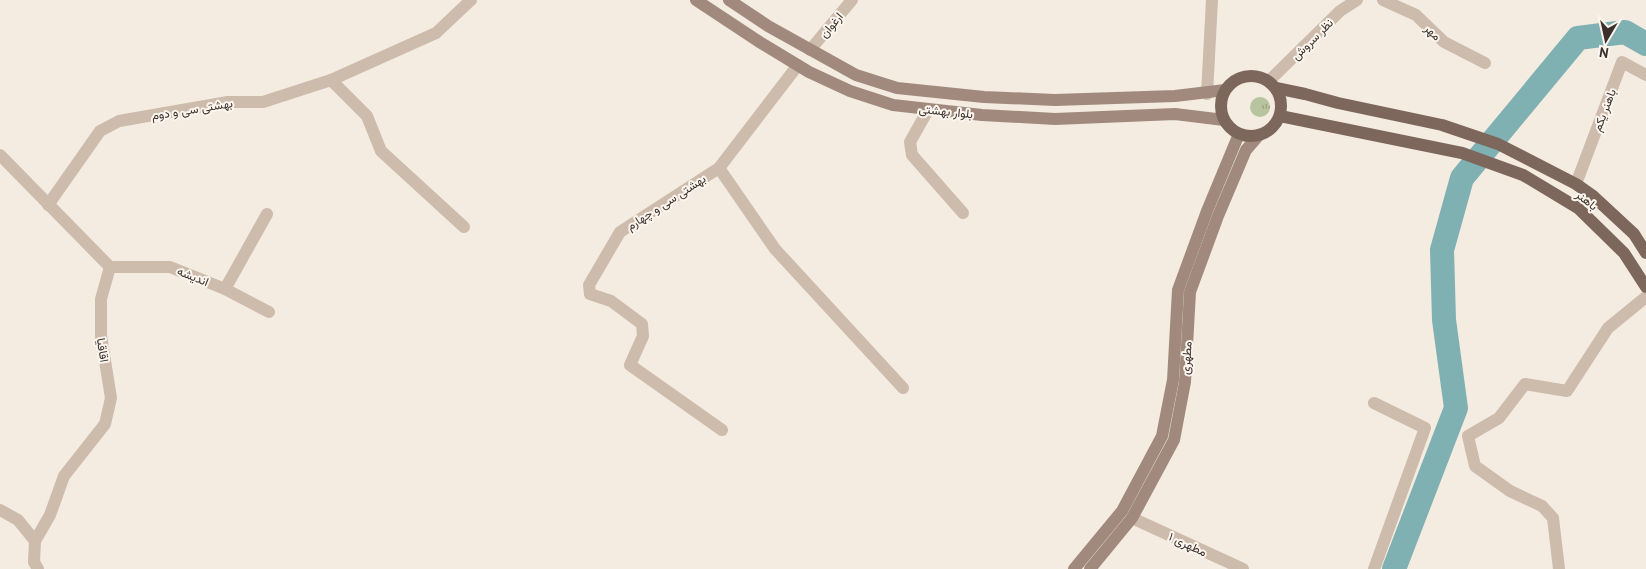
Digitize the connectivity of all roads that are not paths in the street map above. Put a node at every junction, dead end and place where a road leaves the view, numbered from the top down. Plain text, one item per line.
1 (471, 0) edge
2 (696, 0) edge
3 (728, 0) edge
4 (852, 0) edge
5 (1212, 0) edge
6 (1357, 0) edge
7 (1383, 0) edge
8 (810, 50) junction
9 (1485, 63) dead end
10 (798, 65) junction
11 (1646, 75) edge
12 (331, 80) junction
13 (1273, 84) junction
14 (1225, 90) junction
15 (1207, 94) junction
16 (928, 110) junction
17 (1280, 116) junction
18 (1224, 120) junction
19 (1239, 134) junction
20 (1259, 135) junction
21 (0, 155) edge
22 (719, 168) junction
23 (1576, 184) junction
24 (48, 205) junction
25 (963, 213) dead end
26 (267, 214) dead end
27 (464, 227) dead end
28 (1646, 253) edge
29 (110, 267) junction
30 (1646, 287) edge
31 (225, 289) junction
32 (1646, 297) edge
33 (269, 312) dead end
34 (903, 388) dead end
35 (1374, 403) dead end
36 (722, 430) dead end
37 (0, 510) edge
38 (1132, 518) junction
39 (35, 541) junction
40 (38, 569) edge
41 (1074, 569) edge
42 (1090, 569) edge
43 (1243, 569) edge
44 (1374, 569) edge
45 (1559, 569) edge

1 - 12 street, بهشتی سی و دوم
2 - 10 main road, بلوار بهشتی
3 - 8 main road, بلوار بهشتی
4 - 8 street, ارغوان
5 - 15 street
6 - 13 street, نظر سروش
7 - 9 street, مهر
8 - 15 main road, بلوار بهشتی
10 - 16 main road, بلوار بهشتی
10 - 22 street, بهشتی سی و چهارم
11 - 23 street, باهنر یکم
12 - 24 street, بهشتی سی و دوم
12 - 27 street
13 - 14 main road
13 - 17 main road
13 - 23 main road, باهنر
14 - 15 main road, بلوار بهشتی
14 - 18 main road
16 - 18 main road, بلوار بهشتی
16 - 25 street
17 - 20 main road
17 - 30 main road, باهنر
18 - 19 main road
19 - 20 main road
19 - 41 main road, مطهری
20 - 38 main road, مطهری
21 - 24 street
22 - 34 street
22 - 36 street, بهشتی سی و چهارم
23 - 28 main road, باهنر
24 - 29 street
26 - 31 street
29 - 31 street, اندیشه
29 - 39 street, اقاقیا
31 - 33 street, اندیشه
32 - 45 street
35 - 44 street
37 - 39 street
38 - 42 main road, مطهری
38 - 43 street, مطهری ۱
39 - 40 street

